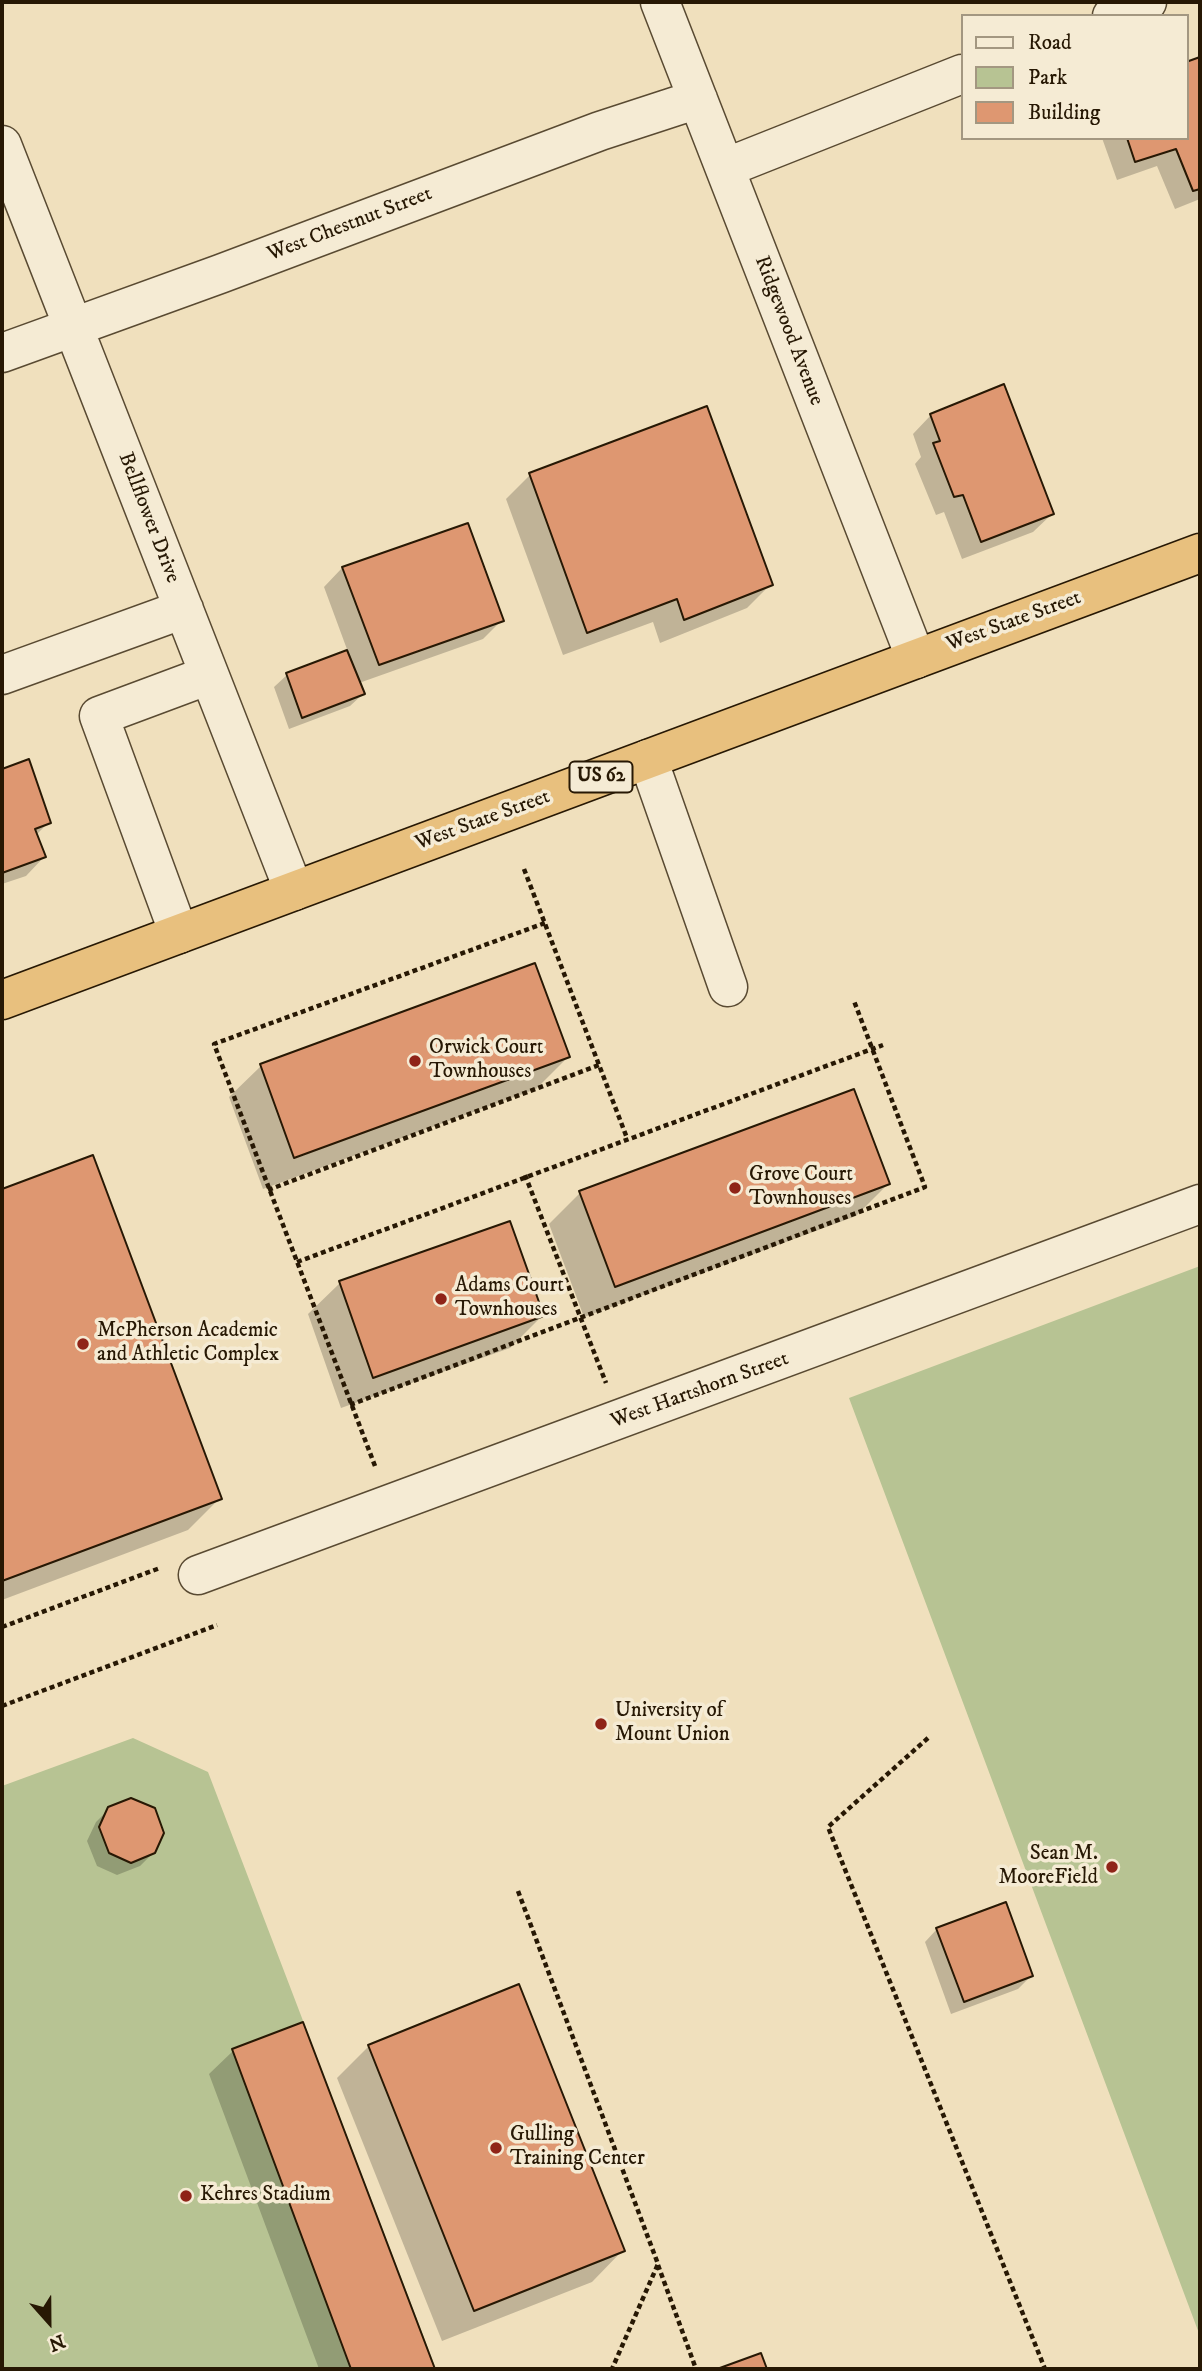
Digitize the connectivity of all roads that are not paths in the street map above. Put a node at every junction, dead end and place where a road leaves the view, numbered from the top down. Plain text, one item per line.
1 (660, 2) edge
2 (1147, 2) edge
3 (1117, 14) edge
4 (960, 75) edge
5 (698, 99) junction
6 (2, 145) edge
7 (725, 167) junction
8 (73, 327) junction
9 (2, 353) edge
10 (1200, 553) edge
11 (184, 609) junction
12 (916, 659) junction
13 (209, 675) junction
14 (2, 676) edge
15 (648, 759) junction
16 (294, 891) junction
17 (179, 934) junction
18 (728, 987) dead end
19 (2, 1000) edge
20 (1200, 1205) edge
21 (198, 1575) road end

1 - 5 street, Ridgewood Avenue
2 - 3 street
4 - 7 street
5 - 7 street, Ridgewood Avenue
5 - 8 street, West Chestnut Street
6 - 8 street, Bellflower Drive
7 - 12 street, Ridgewood Avenue
8 - 9 street, West Chestnut Street
8 - 11 street, Bellflower Drive
10 - 12 highway, West State Street / US 62
11 - 13 street, Bellflower Drive
11 - 14 street
12 - 15 highway, West State Street / US 62
13 - 16 street, Bellflower Drive
13 - 17 street
15 - 16 highway, West State Street / US 62
15 - 18 street
16 - 17 highway, West State Street / US 62
17 - 19 highway, West State Street / US 62
20 - 21 street, West Hartshorn Street

